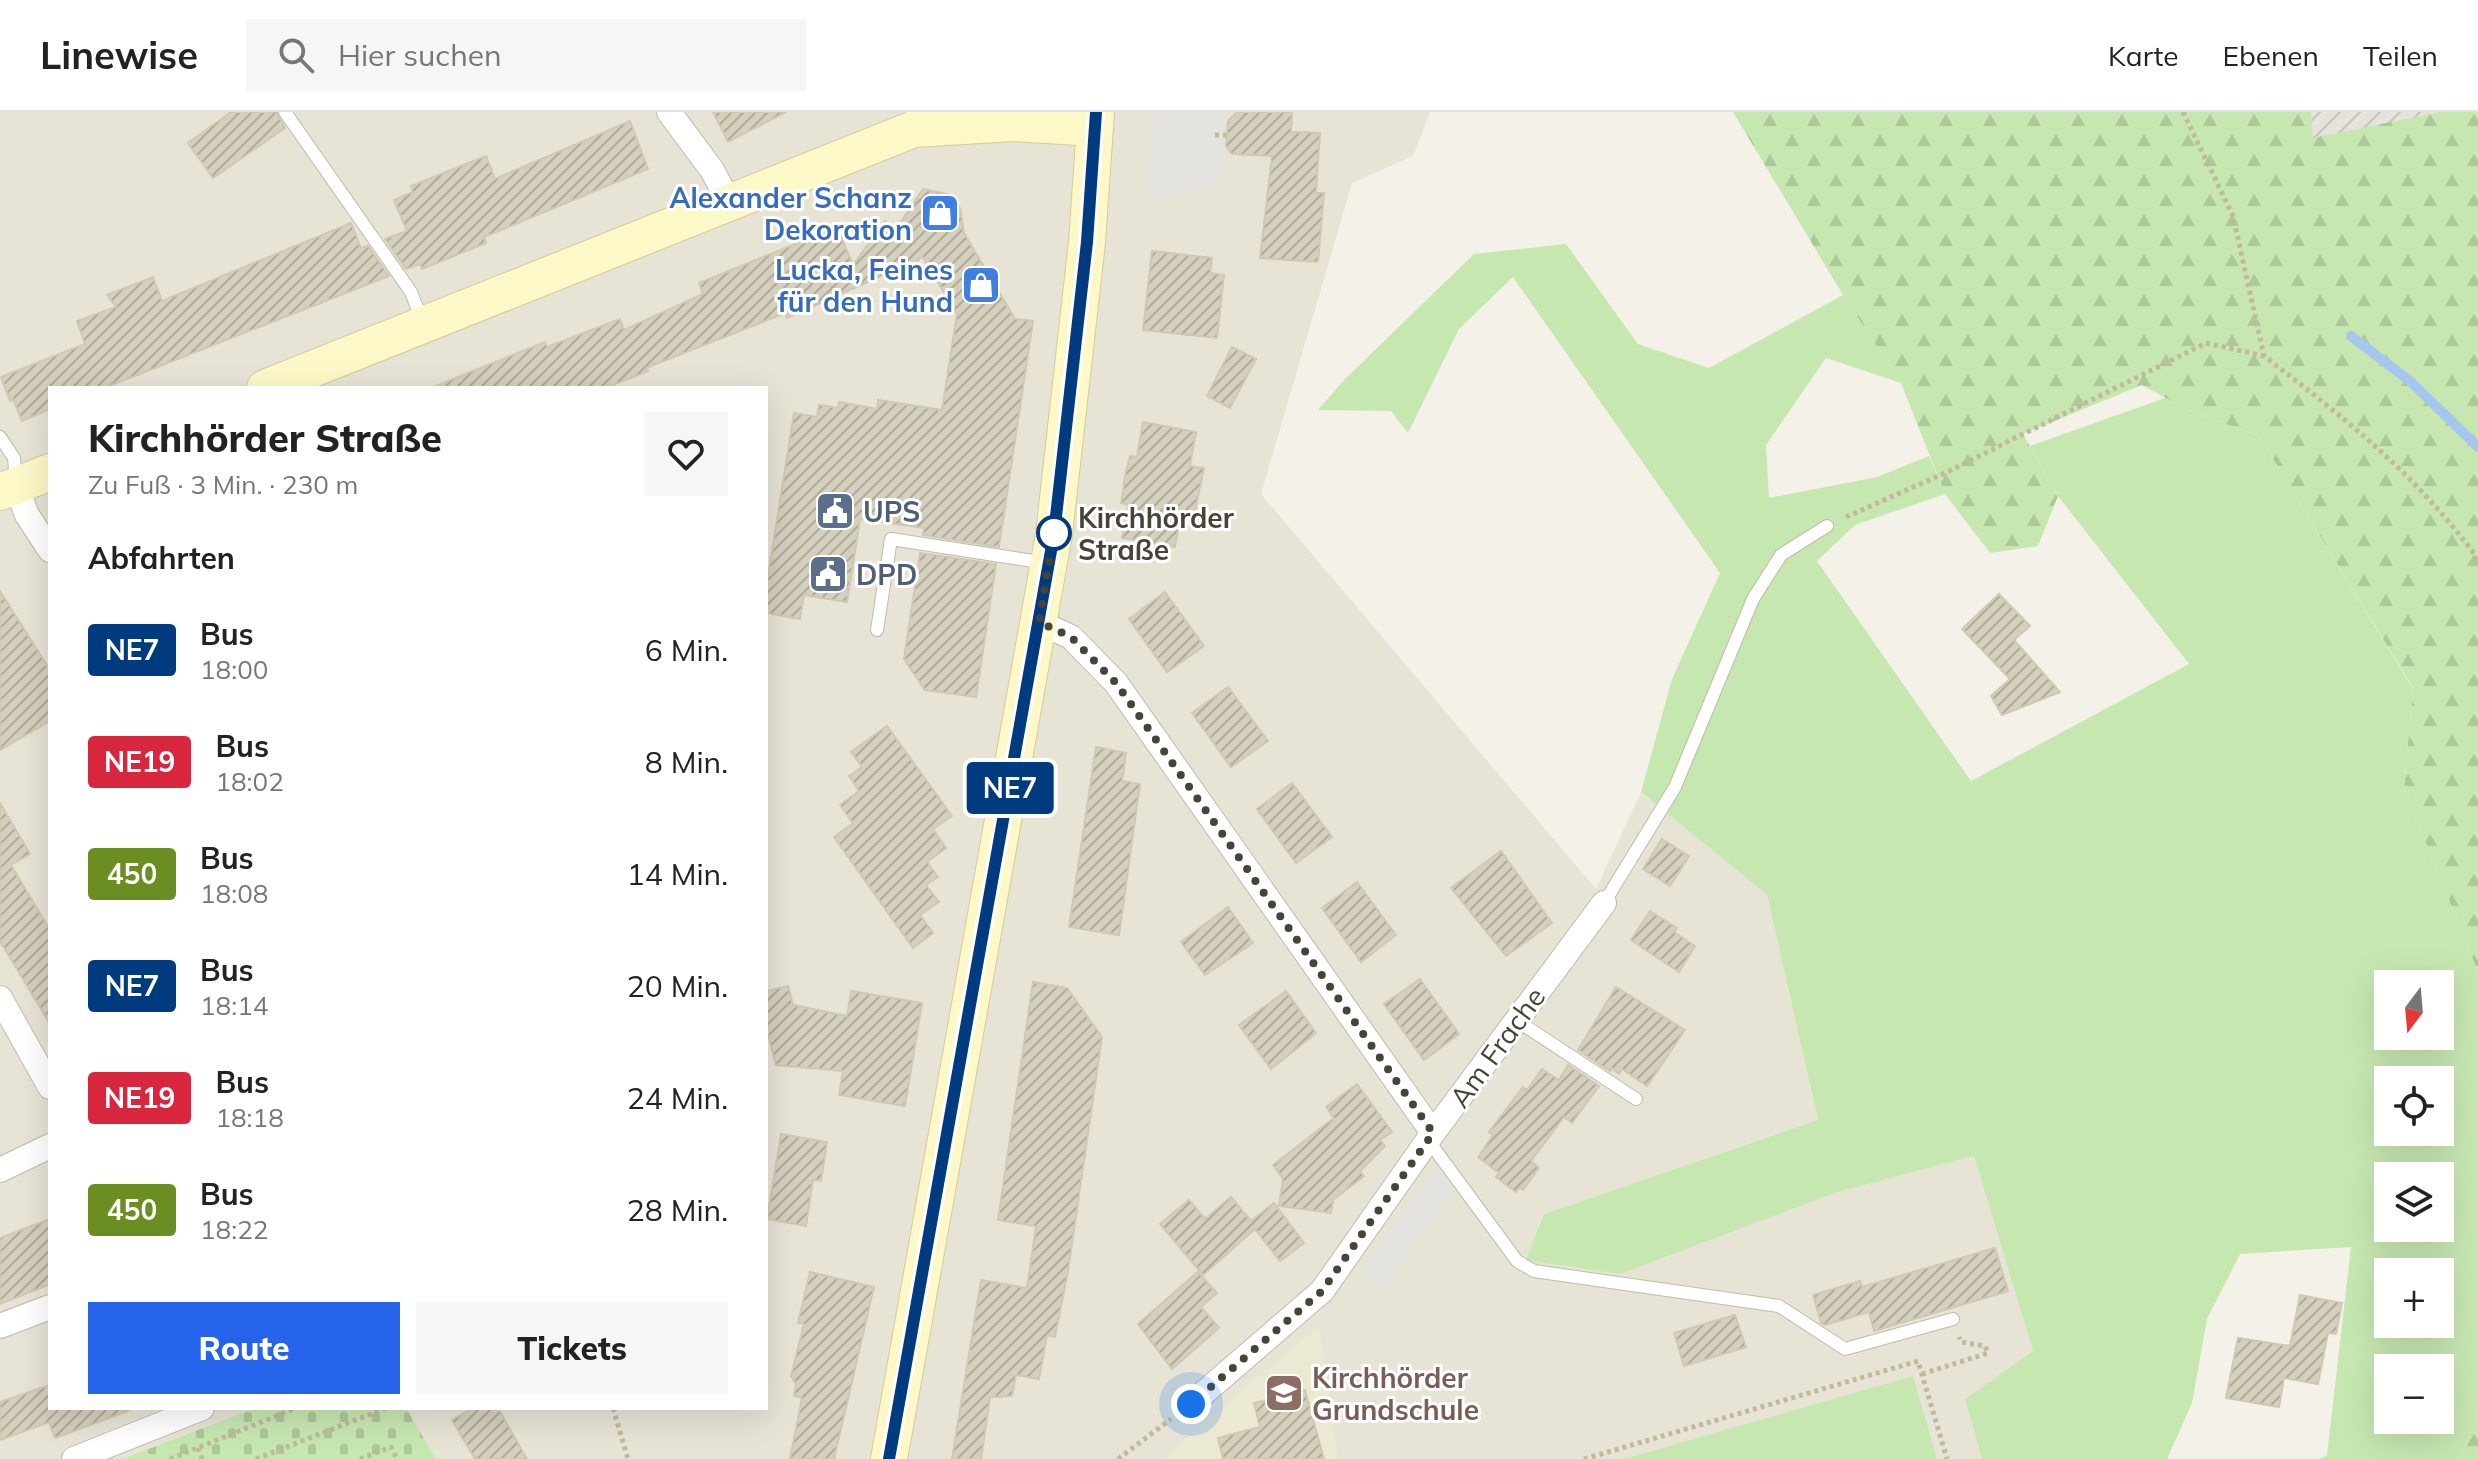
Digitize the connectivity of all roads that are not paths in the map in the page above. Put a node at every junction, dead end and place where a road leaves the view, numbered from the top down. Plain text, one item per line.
1 (285, 112) edge
2 (669, 112) edge
3 (1096, 120) edge
4 (925, 121) edge
5 (730, 204) junction
6 (424, 325) junction
7 (270, 386) edge
8 (0, 437) edge
9 (48, 473) edge
10 (8, 489) edge
11 (1827, 526) road end
12 (48, 547) edge
13 (1049, 563) junction
14 (1039, 622) junction
15 (877, 630) dead end
16 (1604, 903) joint
17 (0, 998) edge
18 (1516, 1020) junction
19 (48, 1083) edge
20 (1636, 1099) dead end
21 (1431, 1136) junction
22 (48, 1147) edge
23 (0, 1170) edge
24 (48, 1308) edge
25 (1953, 1319) road end
26 (0, 1326) edge
27 (1191, 1404) road end
28 (197, 1410) edge
29 (74, 1459) edge
30 (889, 1459) edge

1 - 6 lane
2 - 5 street
3 - 4 main road
3 - 13 main road
4 - 5 main road
5 - 6 main road
6 - 7 main road
8 - 10 lane
9 - 10 main road
10 - 12 street
11 - 16 lane
13 - 14 main road
13 - 15 lane
14 - 21 street
14 - 30 main road
16 - 18 street, Am Frache
17 - 19 street
18 - 20 lane
18 - 21 street, Am Frache
21 - 25 lane
21 - 27 street, Am Frache
22 - 23 street
24 - 26 street
28 - 29 street

